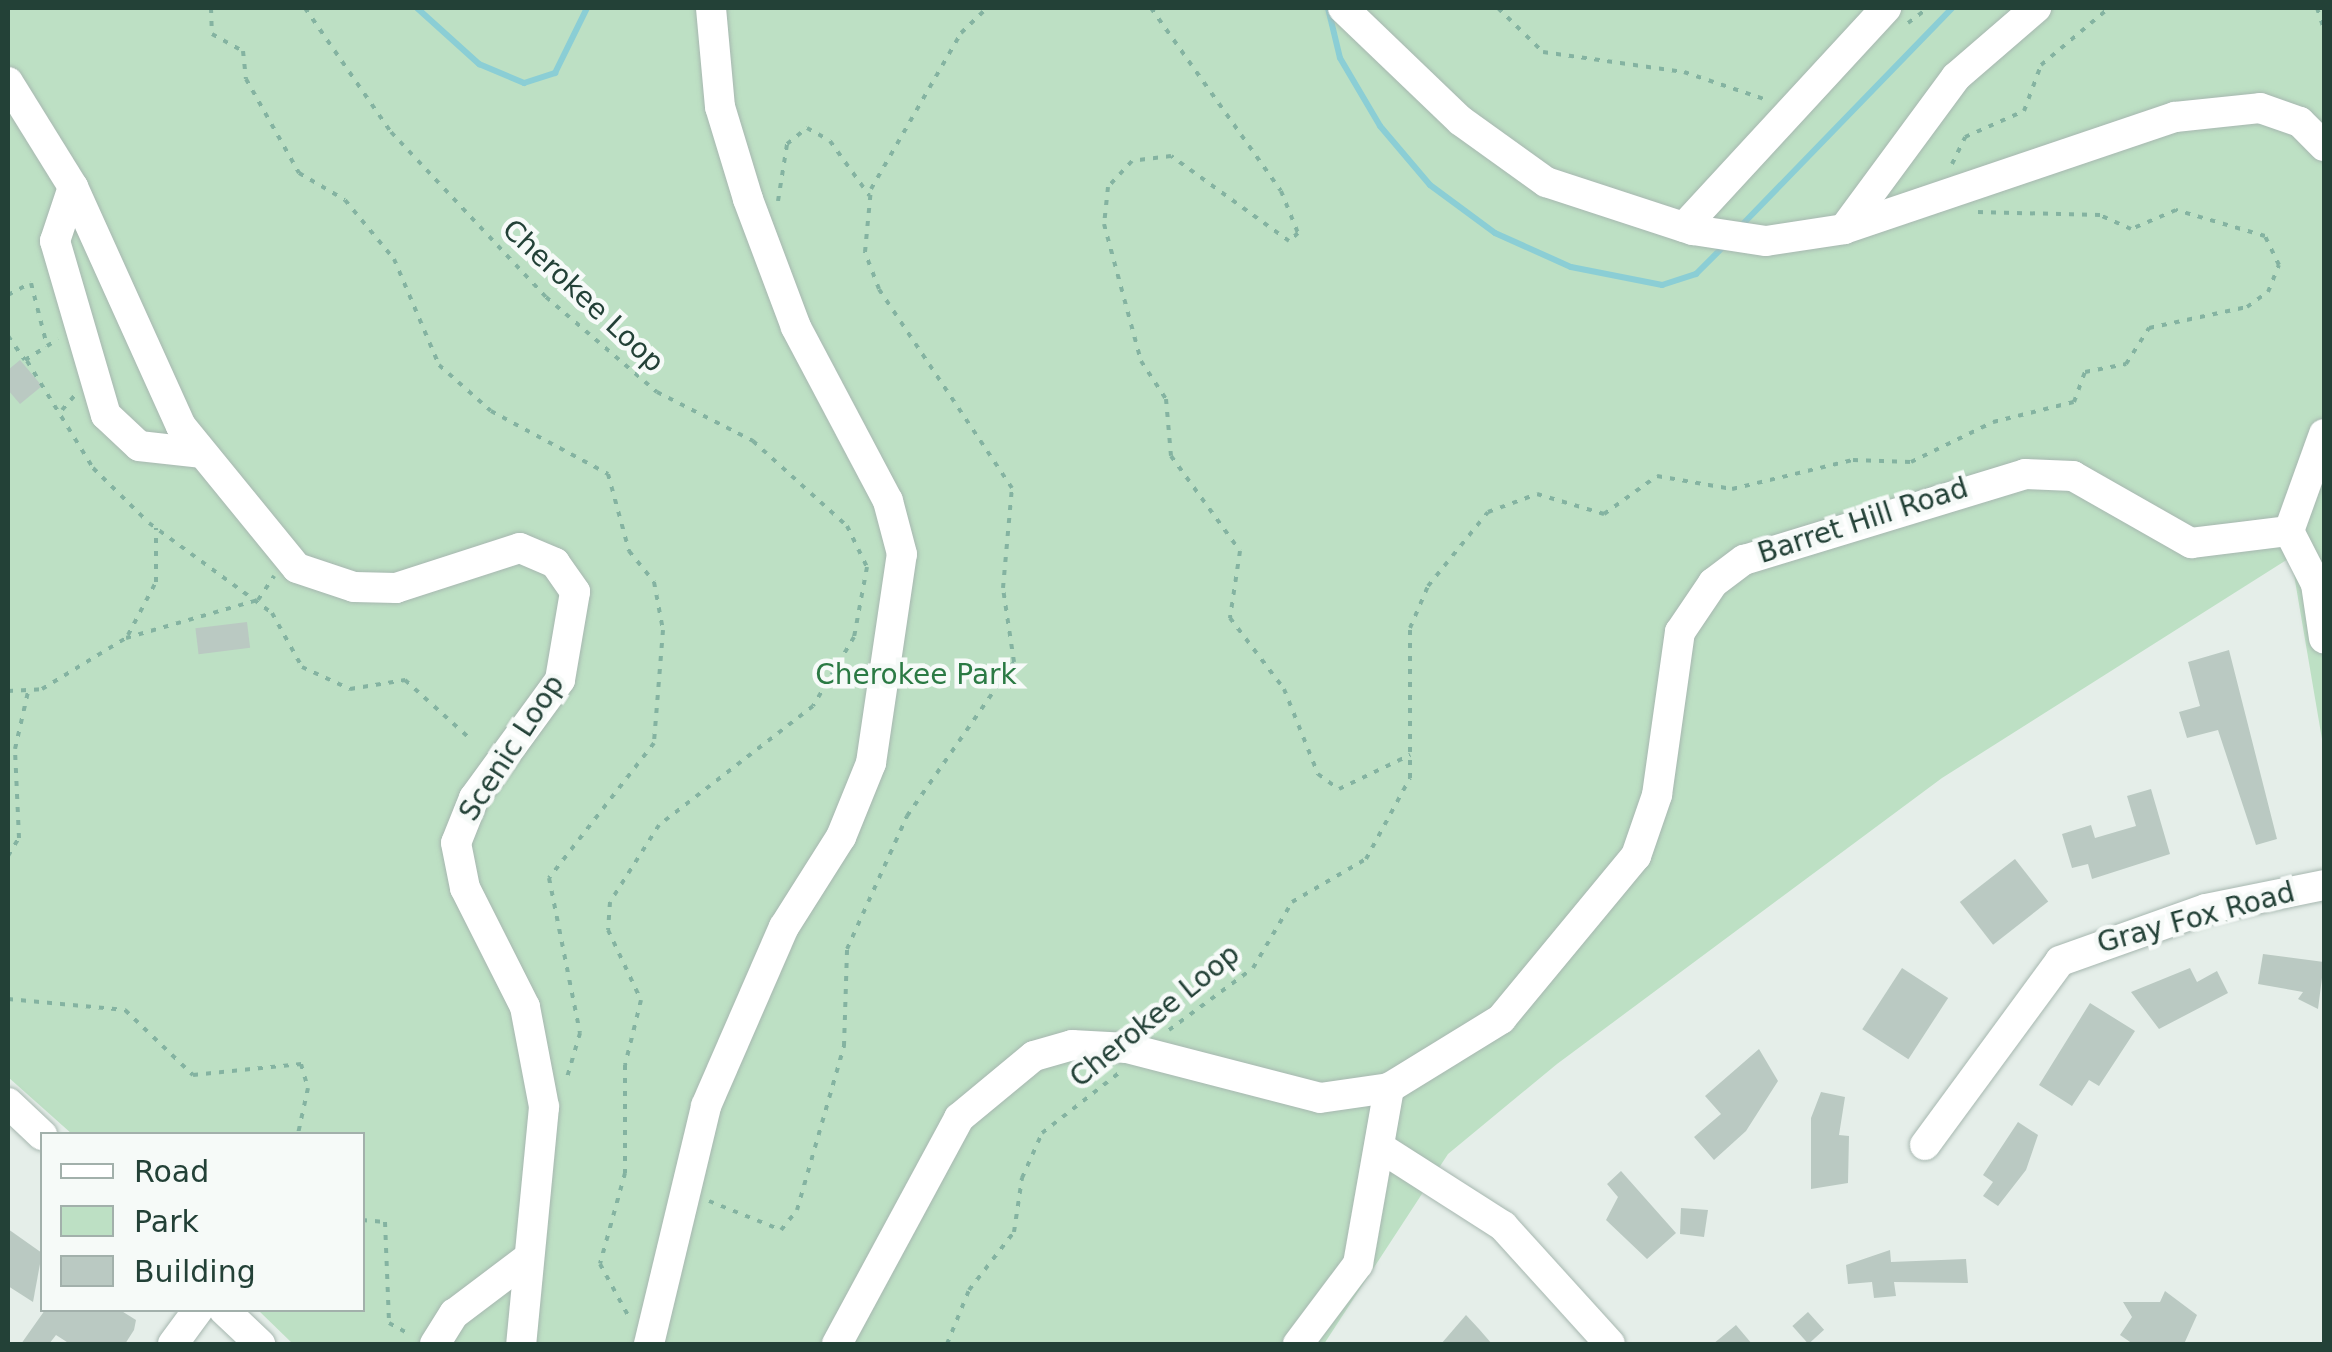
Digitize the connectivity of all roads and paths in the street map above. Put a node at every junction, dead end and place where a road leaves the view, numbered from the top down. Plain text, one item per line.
1 (305, 8) edge
2 (711, 8) edge
3 (1150, 8) edge
4 (1498, 8) edge
5 (1886, 8) edge
6 (2036, 8) edge
7 (2109, 8) edge
8 (2318, 8) edge
9 (1350, 15) edge
10 (2324, 29) edge
11 (8, 82) edge
12 (1805, 96) junction
13 (2324, 146) edge
14 (73, 187) junction
15 (1953, 192) junction
16 (869, 195) dead end
17 (752, 211) junction
18 (1689, 229) junction
19 (1844, 229) junction
20 (8, 296) edge
21 (78, 331) junction
22 (8, 336) edge
23 (46, 346) junction
24 (27, 361) dead end
25 (2324, 434) edge
26 (200, 453) junction
27 (156, 528) junction
28 (2289, 532) junction
29 (284, 556) junction
30 (258, 600) junction
31 (126, 638) junction
32 (2324, 638) edge
33 (8, 691) edge
34 (28, 692) junction
35 (467, 736) dead end
36 (1410, 755) junction
37 (8, 856) edge
38 (2324, 885) edge
39 (8, 999) edge
40 (1142, 1054) junction
41 (1388, 1088) junction
42 (8, 1102) edge
43 (298, 1132) edge
44 (40, 1133) edge
45 (1924, 1145) dead end
46 (1381, 1148) junction
47 (365, 1220) edge
48 (524, 1261) junction
49 (474, 1300) junction
50 (197, 1312) edge
51 (226, 1312) edge
52 (520, 1334) edge
53 (650, 1340) edge
54 (436, 1341) edge
55 (173, 1344) edge
56 (260, 1344) edge
57 (837, 1344) edge
58 (947, 1344) edge
59 (1298, 1344) edge
60 (1610, 1344) edge

1 - 53 path, Cherokee Loop
2 - 17 street
3 - 36 path
4 - 12 path
5 - 12 street
6 - 19 street
7 - 15 path
8 - 10 path
9 - 18 street
11 - 14 street, Scenic Loop
12 - 18 street
13 - 15 street
14 - 21 street
14 - 26 street, Scenic Loop
15 - 19 street
15 - 36 path, Cherokee Loop
16 - 17 path
17 - 53 street
18 - 19 street
20 - 23 path
21 - 23 path
21 - 26 street
22 - 23 path
24 - 27 path
25 - 28 street
26 - 29 street, Scenic Loop
27 - 30 path
27 - 31 path
28 - 32 street
28 - 41 street, Barret Hill Road
29 - 30 path
29 - 48 street, Scenic Loop
30 - 31 path
30 - 35 path
31 - 34 path
33 - 34 path
34 - 37 path
36 - 40 path, Cherokee Loop
38 - 45 street, Gray Fox Road
39 - 43 path
40 - 41 street, Barret Hill Road
40 - 57 street, Barret Hill Road
40 - 58 path, Cherokee Loop
41 - 46 street
42 - 44 street
46 - 59 street
46 - 60 street
47 - 54 path
48 - 49 street
48 - 52 street, Scenic Loop
49 - 52 street
49 - 54 street
50 - 55 street
51 - 56 street

